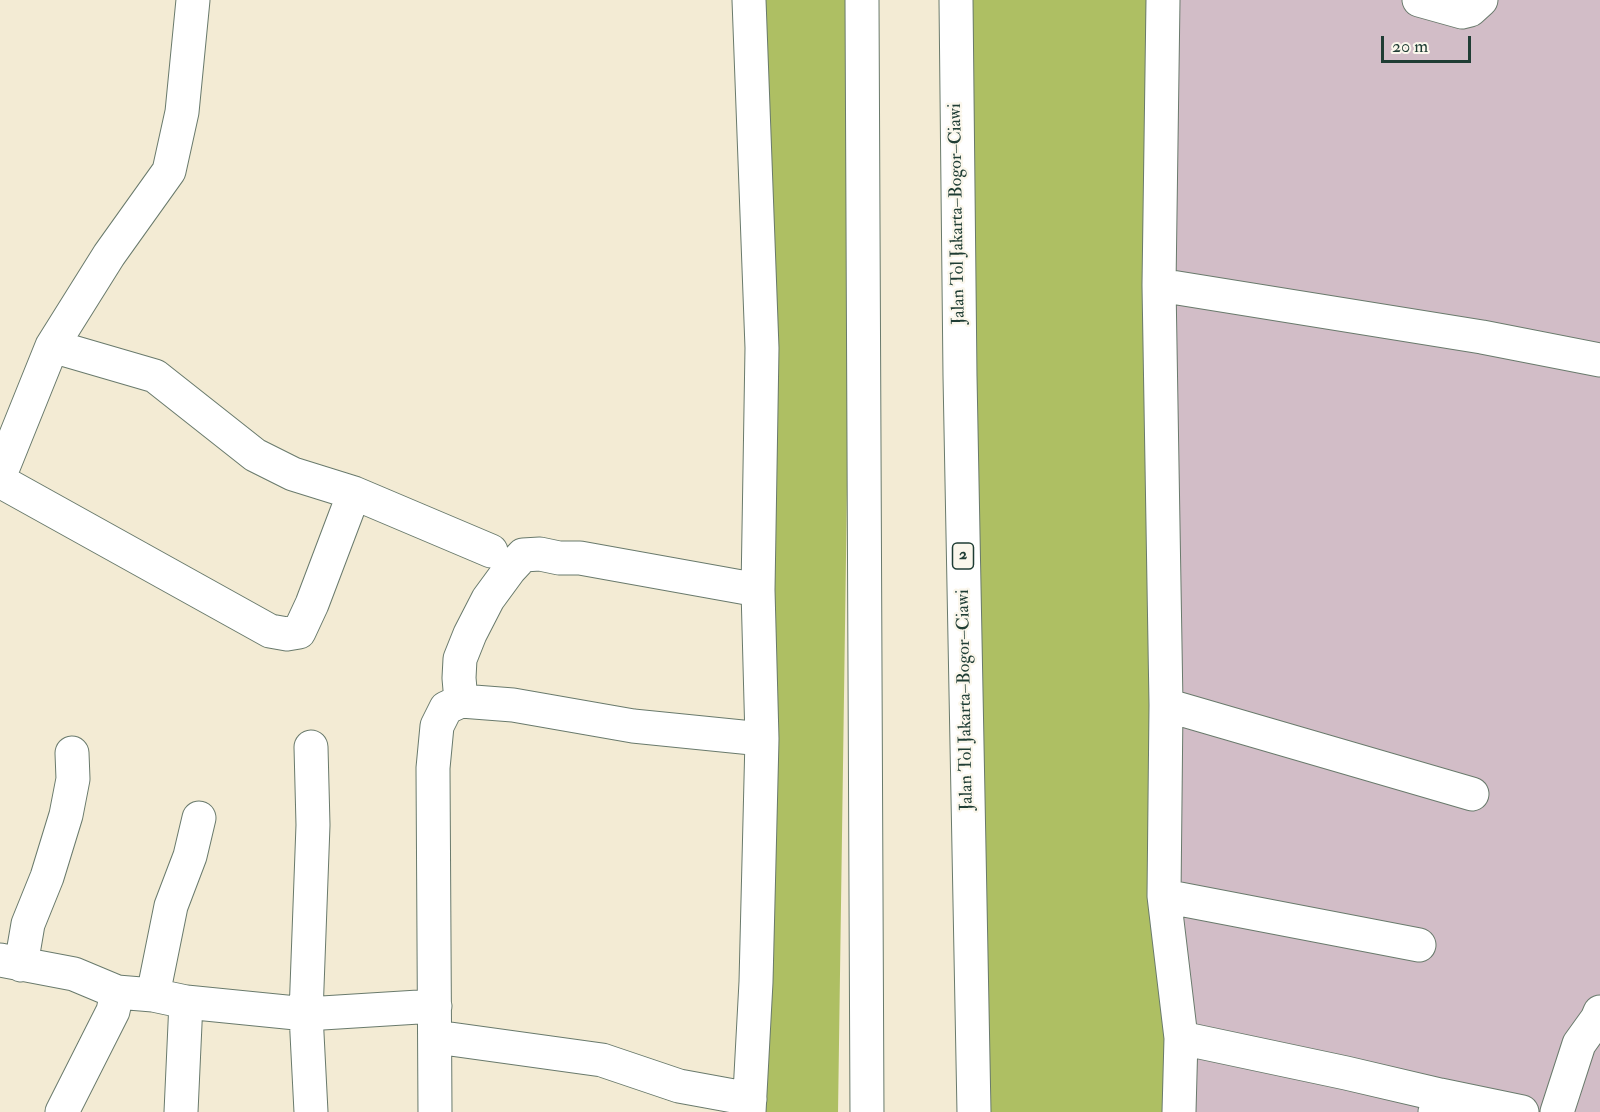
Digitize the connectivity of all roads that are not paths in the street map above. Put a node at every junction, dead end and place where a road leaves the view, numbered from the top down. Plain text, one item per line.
1 (193, 0) edge
2 (749, 0) edge
3 (862, 0) edge
4 (956, 0) edge
5 (1163, 0) edge
6 (1419, 0) edge
7 (1481, 0) edge
8 (1159, 285) junction
9 (52, 346) junction
10 (1600, 360) edge
11 (0, 475) edge
12 (0, 481) edge
13 (354, 493) junction
14 (491, 551) dead end
15 (758, 590) junction
16 (461, 700) junction
17 (1167, 705) junction
18 (762, 739) junction
19 (311, 747) dead end
20 (72, 753) dead end
21 (1472, 794) dead end
22 (199, 818) dead end
23 (1164, 896) junction
24 (1419, 945) dead end
25 (11, 962) edge
26 (117, 992) junction
27 (153, 995) junction
28 (186, 1002) junction
29 (1600, 1012) edge
30 (306, 1014) junction
31 (436, 1022) junction
32 (1181, 1038) junction
33 (1437, 1104) edge
34 (750, 1105) edge
35 (62, 1112) edge
36 (181, 1112) edge
37 (311, 1112) edge
38 (435, 1112) edge
39 (867, 1112) edge
40 (974, 1112) edge
41 (1179, 1112) edge
42 (1522, 1112) edge
43 (1557, 1112) edge

1 - 9 main road
2 - 15 main road
3 - 39 main road
4 - 40 main road, Jalan Tol Jakarta–Bogor–Ciawi / 2
5 - 8 main road
6 - 7 main road
8 - 10 main road
8 - 17 main road
9 - 11 main road
9 - 13 main road
12 - 13 main road
13 - 14 main road
15 - 16 main road
15 - 18 main road
16 - 18 main road
16 - 31 main road
17 - 21 main road
17 - 23 main road
18 - 34 main road
19 - 30 main road
20 - 25 main road
22 - 27 main road
23 - 24 main road
23 - 32 main road
25 - 26 main road
26 - 27 main road
26 - 35 main road
27 - 28 main road
28 - 30 main road
28 - 36 main road
29 - 43 main road
30 - 31 main road
30 - 37 main road
31 - 34 main road
31 - 38 main road
32 - 33 main road
32 - 41 main road
33 - 42 main road

